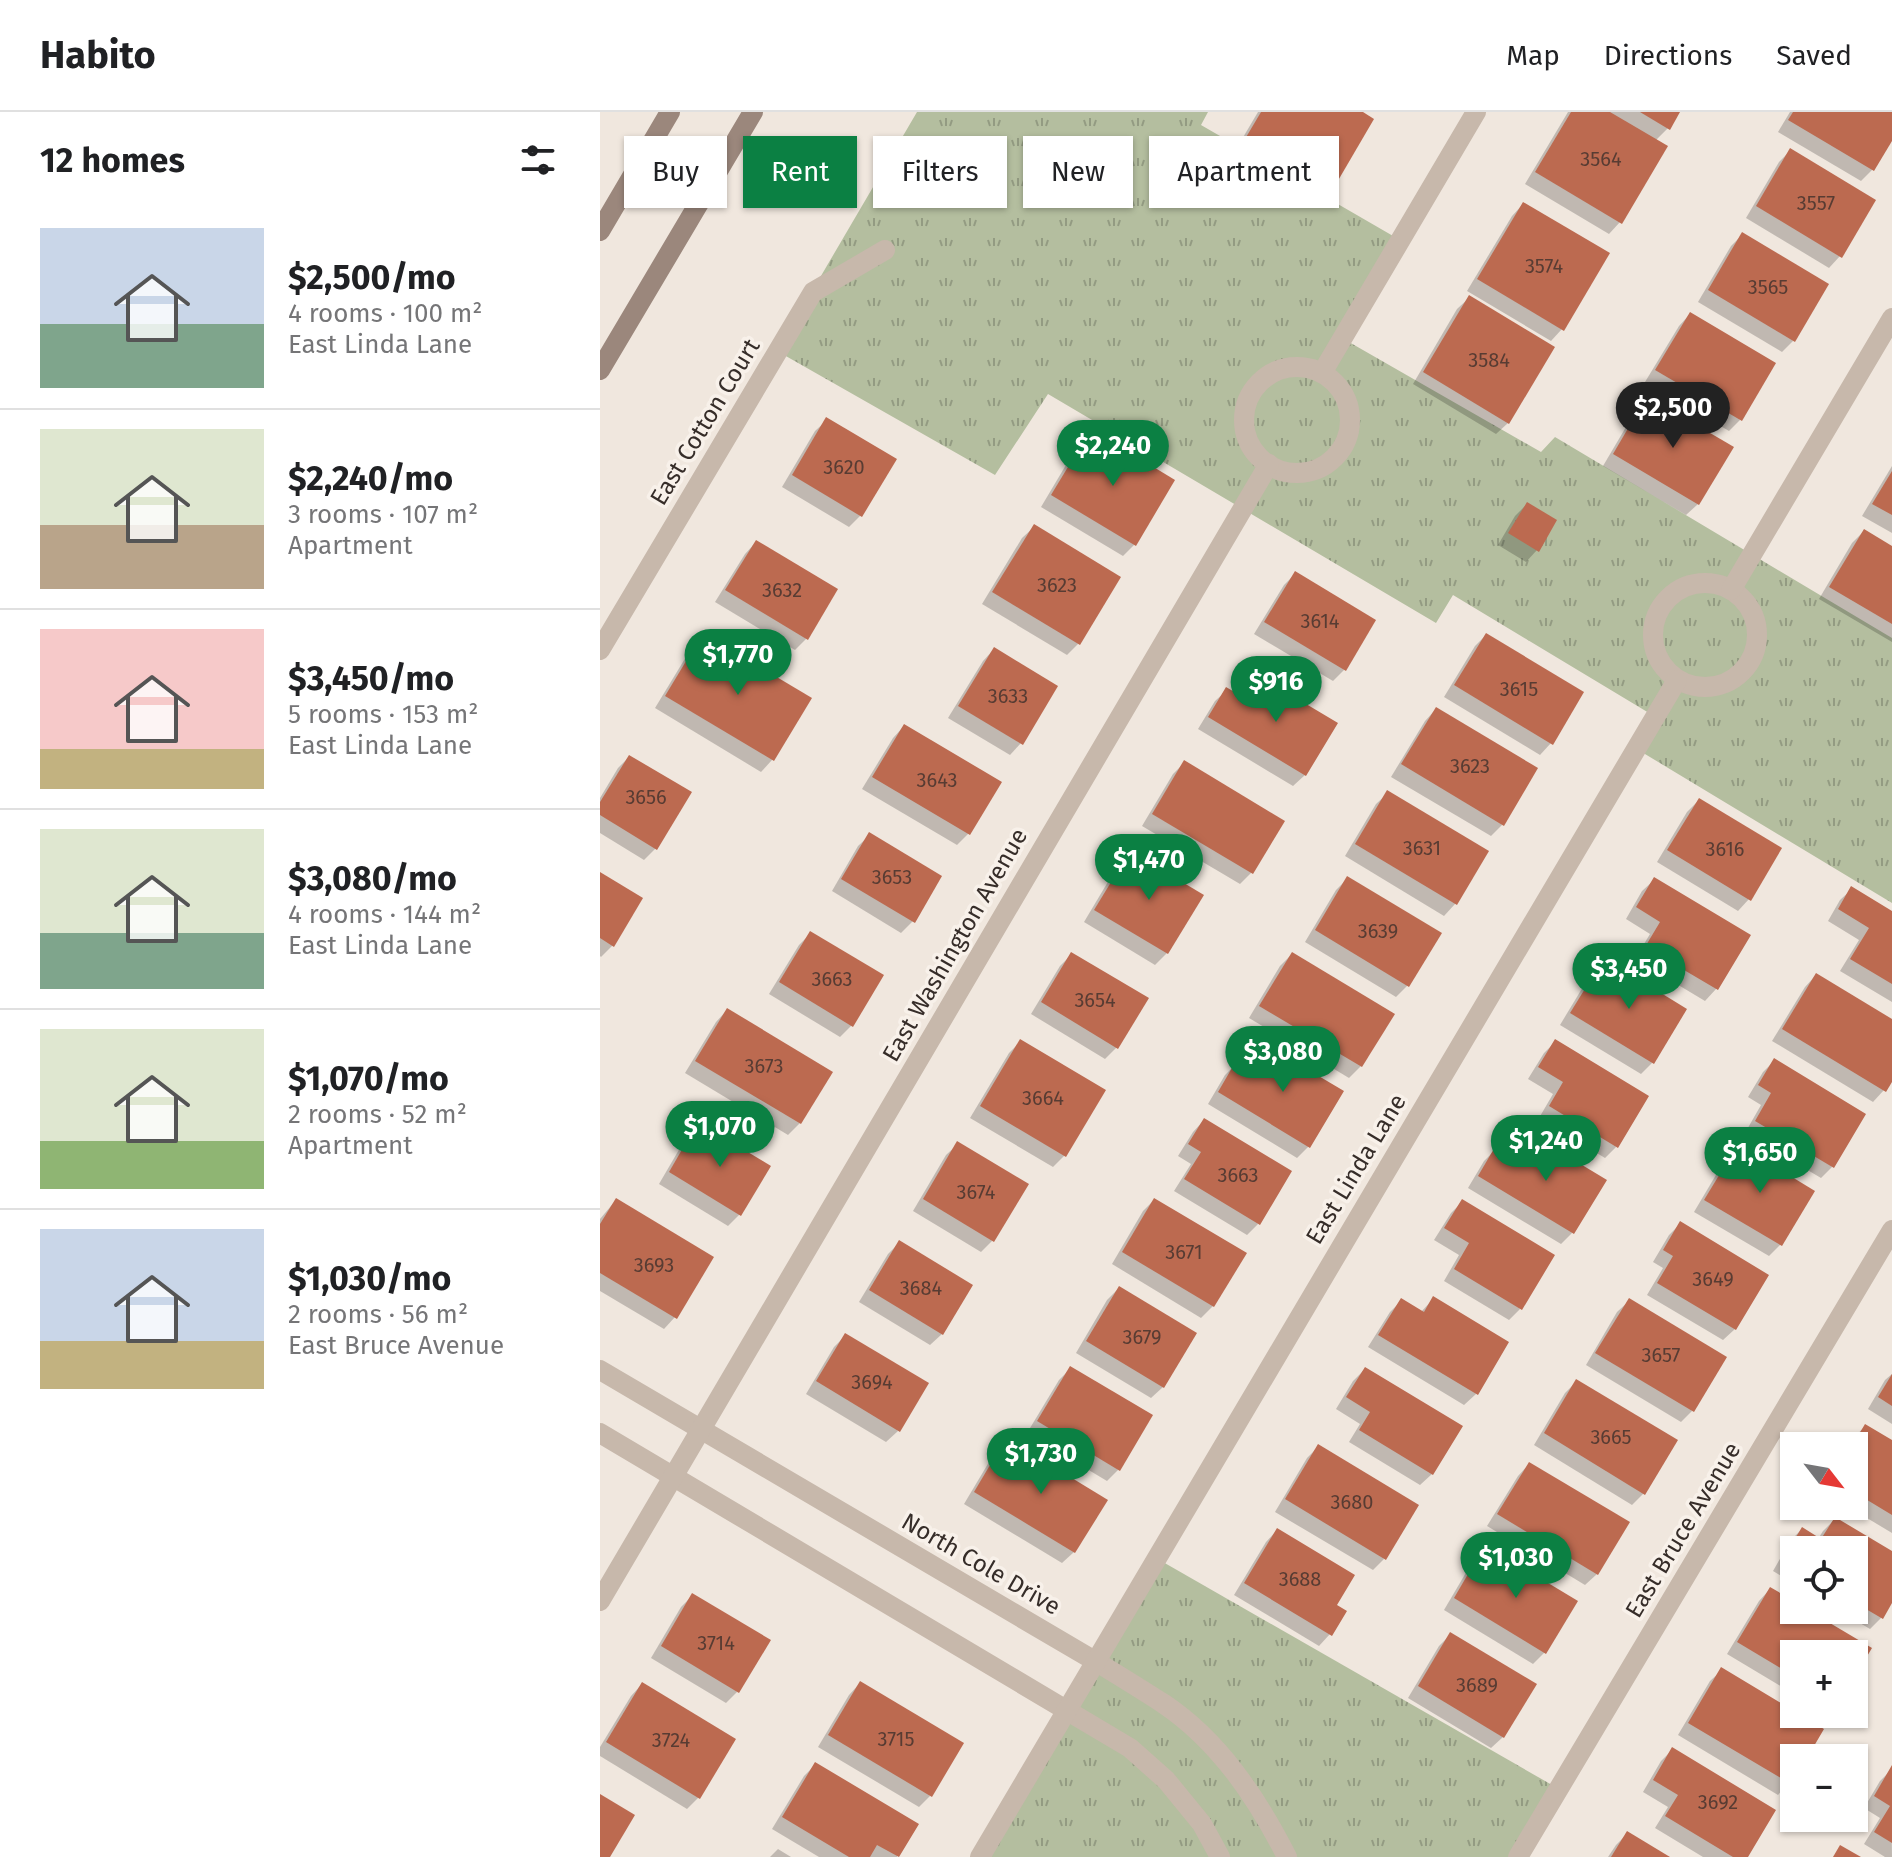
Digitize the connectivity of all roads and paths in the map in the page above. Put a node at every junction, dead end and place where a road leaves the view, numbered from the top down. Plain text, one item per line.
1 (670, 112) edge
2 (753, 112) edge
3 (1476, 112) edge
4 (600, 231) edge
5 (885, 250) dead end
6 (1892, 318) edge
7 (600, 370) edge
8 (1322, 373) junction
9 (1269, 464) junction
10 (1731, 590) junction
11 (600, 650) edge
12 (1677, 680) junction
13 (1892, 1230) edge
14 (600, 1370) edge
15 (701, 1430) junction
16 (600, 1433) edge
17 (673, 1476) junction
18 (600, 1601) edge
19 (1095, 1661) junction
20 (1067, 1709) junction
21 (980, 1857) edge
22 (1220, 1857) edge
23 (1287, 1857) edge
24 (1518, 1857) edge

1 - 4 main road
2 - 7 main road
3 - 8 street
5 - 11 street, East Cotton Court
6 - 10 street
8 - 9 street
8 - 9 street
9 - 15 street, East Washington Avenue
10 - 12 street
10 - 12 street
12 - 19 street, East Linda Lane
13 - 24 street, East Bruce Avenue
14 - 15 street, North Cole Drive
15 - 17 street, East Washington Avenue
15 - 19 street, North Cole Drive
16 - 17 street
17 - 18 street, East Washington Avenue
17 - 20 street
19 - 20 street, East Linda Lane
19 - 23 street, North Cole Drive
20 - 21 street, East Linda Lane
20 - 22 street

